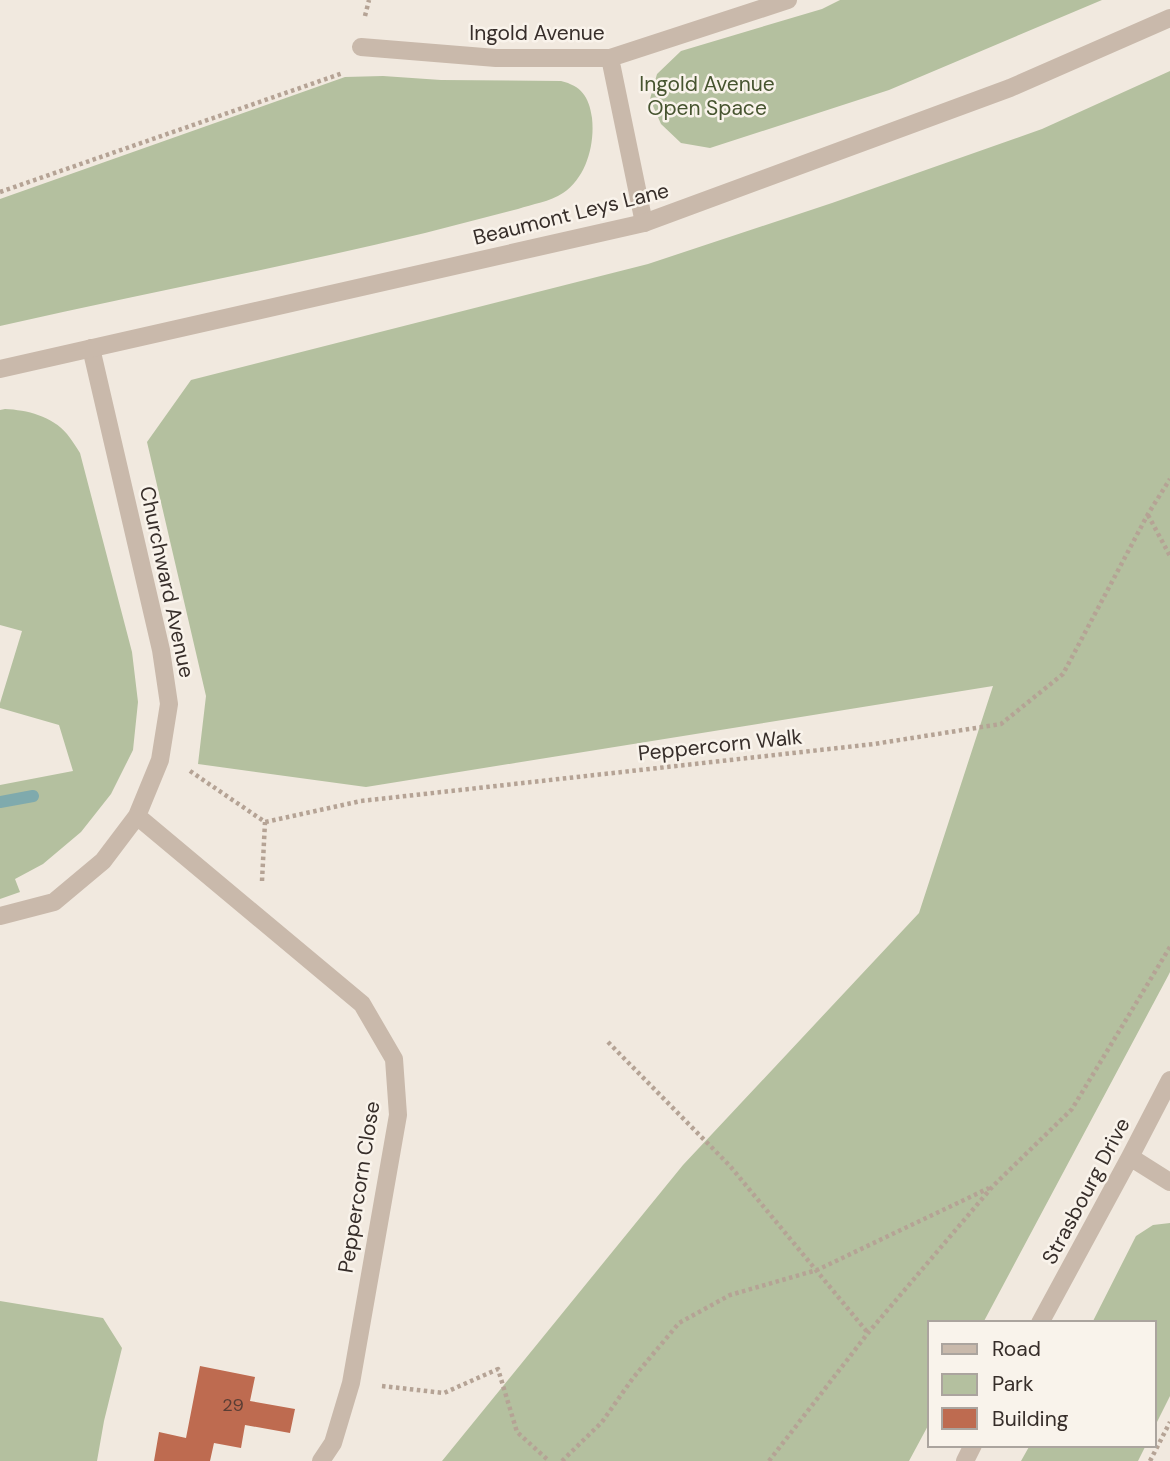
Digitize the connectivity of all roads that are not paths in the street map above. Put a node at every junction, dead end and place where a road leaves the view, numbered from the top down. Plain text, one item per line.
1 (788, 0) edge
2 (1170, 18) edge
3 (361, 47) road end
4 (610, 58) junction
5 (644, 223) junction
6 (91, 348) junction
7 (0, 369) edge
8 (137, 816) junction
9 (0, 916) edge
10 (1170, 1080) edge
11 (1130, 1157) junction
12 (1170, 1182) edge
13 (1041, 1321) edge
14 (321, 1461) edge

1 - 4 street, Ingold Avenue
2 - 5 street, Beaumont Leys Lane
3 - 4 street, Ingold Avenue
4 - 5 street
5 - 6 street, Beaumont Leys Lane
6 - 7 street, Beaumont Leys Lane
6 - 8 street, Churchward Avenue
8 - 9 street, Churchward Avenue
8 - 14 street, Peppercorn Close
10 - 11 street, Strasbourg Drive
11 - 12 street
11 - 13 street, Strasbourg Drive

